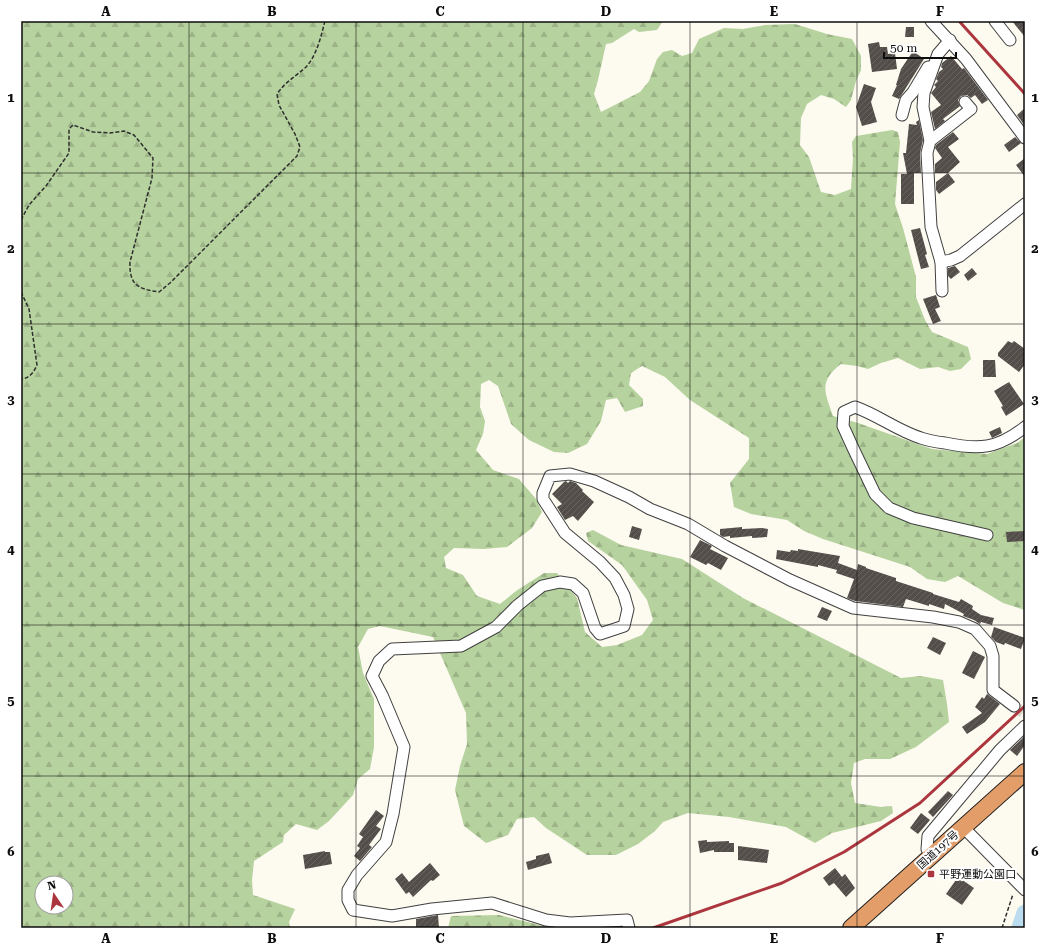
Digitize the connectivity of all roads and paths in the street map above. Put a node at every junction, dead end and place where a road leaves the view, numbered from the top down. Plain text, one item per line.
1 (325, 21) edge
2 (931, 21) edge
3 (995, 21) edge
4 (950, 40) junction
5 (1010, 40) dead end
6 (936, 58) junction
7 (965, 102) dead end
8 (902, 115) dead end
9 (1025, 138) edge
10 (930, 141) junction
11 (1025, 204) edge
12 (21, 220) edge
13 (941, 262) junction
14 (942, 291) dead end
15 (21, 292) edge
16 (21, 379) edge
17 (1025, 427) edge
18 (987, 535) dead end
19 (1014, 706) tunnel mouth
20 (1025, 726) edge
21 (1025, 772) edge
22 (964, 828) junction
23 (931, 857) junction
24 (1021, 886) edge
25 (629, 928) edge
26 (850, 928) edge
27 (1002, 928) edge

1 - 12 path
2 - 4 street
3 - 5 street
4 - 6 street
4 - 9 street
6 - 8 street
6 - 10 street
7 - 10 street
10 - 13 street
11 - 13 street
13 - 14 street
15 - 16 path
17 - 18 street
19 - 25 street
20 - 23 street
21 - 22 highway, 国道197号
22 - 23 highway, 国道197号
22 - 24 street
23 - 26 highway, 国道197号
24 - 27 path

